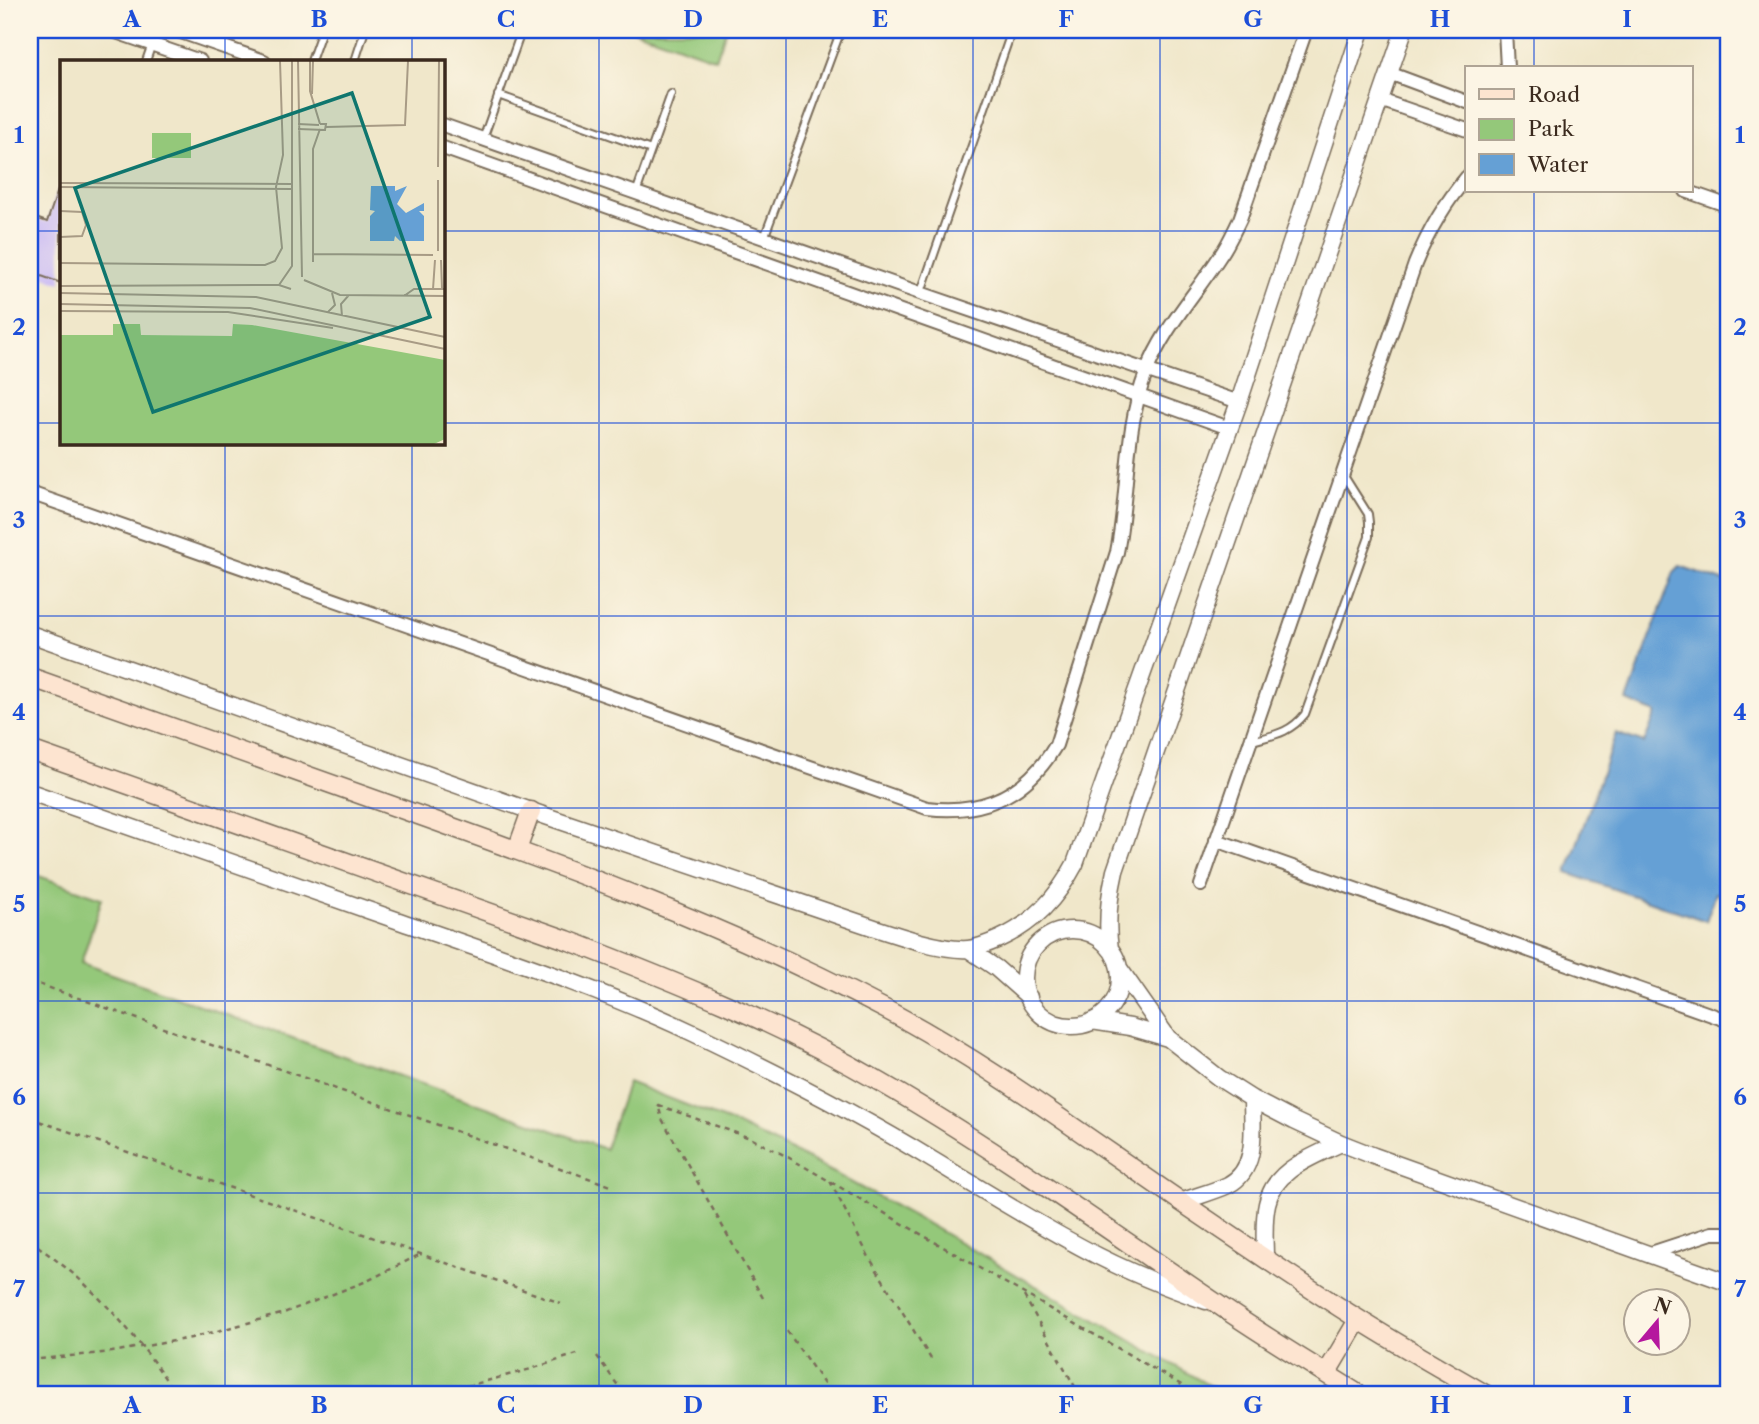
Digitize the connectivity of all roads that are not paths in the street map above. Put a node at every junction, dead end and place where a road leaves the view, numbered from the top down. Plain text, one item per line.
1 (110, 30) edge
2 (175, 30) edge
3 (322, 30) edge
4 (365, 30) edge
5 (841, 30) edge
6 (1012, 30) edge
7 (1306, 30) edge
8 (1361, 30) edge
9 (1404, 30) edge
10 (1505, 30) edge
11 (520, 35) dead end
12 (152, 44) junction
13 (165, 55) edge
14 (146, 60) edge
15 (194, 60) edge
16 (261, 60) edge
17 (311, 60) edge
18 (355, 60) edge
19 (1507, 66) edge
20 (1389, 73) junction
21 (671, 94) dead end
22 (498, 95) junction
23 (1380, 100) junction
24 (1465, 101) edge
25 (444, 125) edge
26 (1465, 129) edge
27 (482, 139) junction
28 (444, 148) edge
29 (651, 150) junction
30 (1465, 180) edge
31 (1689, 192) edge
32 (636, 193) junction
33 (1729, 206) edge
34 (764, 238) junction
35 (920, 293) junction
36 (1146, 372) junction
37 (1138, 395) junction
38 (1239, 402) junction
39 (1229, 428) junction
40 (1343, 474) junction
41 (30, 494) edge
42 (30, 634) edge
43 (30, 677) edge
44 (1250, 741) junction
45 (30, 750) edge
46 (30, 792) edge
47 (531, 811) junction
48 (1216, 840) junction
49 (517, 850) junction
50 (1201, 885) dead end
51 (1032, 920) junction
52 (1046, 938) junction
53 (968, 949) junction
54 (1110, 949) junction
55 (1119, 968) junction
56 (1029, 997) junction
57 (1092, 1021) junction
58 (1729, 1021) edge
59 (1168, 1038) junction
60 (1252, 1099) junction
61 (1341, 1143) junction
62 (1181, 1202) junction
63 (1729, 1233) edge
64 (1648, 1254) junction
65 (1265, 1259) junction
66 (1729, 1283) edge
67 (1219, 1305) junction
68 (1358, 1320) junction
69 (1326, 1374) junction
70 (1358, 1394) edge
71 (1485, 1394) edge

1 - 12 street
2 - 16 street
3 - 17 lane
4 - 18 lane
5 - 34 lane
6 - 35 lane
7 - 36 street
8 - 38 street
9 - 20 street
10 - 19 street
11 - 22 lane
12 - 13 street
12 - 14 lane
13 - 15 street
20 - 23 street
20 - 24 street
21 - 29 lane
22 - 27 lane
22 - 29 lane
23 - 26 street
23 - 54 street
25 - 27 street
27 - 32 street
28 - 37 street
29 - 32 lane
30 - 40 street
31 - 33 street
32 - 34 street
34 - 35 street
35 - 36 street
36 - 37 street
36 - 38 street
37 - 39 street
37 - 41 street
38 - 39 street
39 - 51 street
40 - 44 street
40 - 44 lane
42 - 47 street
43 - 49 main road
44 - 48 street
45 - 67 main road
46 - 67 street
47 - 49 main road
47 - 53 street
48 - 50 street
48 - 58 street
49 - 62 main road
51 - 52 street
51 - 53 street
52 - 54 street
52 - 56 street
53 - 56 street
54 - 55 street
55 - 57 street
55 - 59 street
56 - 57 street
57 - 59 street
59 - 60 street
60 - 61 street
60 - 62 street
61 - 64 street
61 - 65 street
62 - 65 main road
63 - 64 street
64 - 66 street
65 - 68 main road
67 - 69 main road
68 - 69 main road
68 - 71 main road
69 - 70 main road

